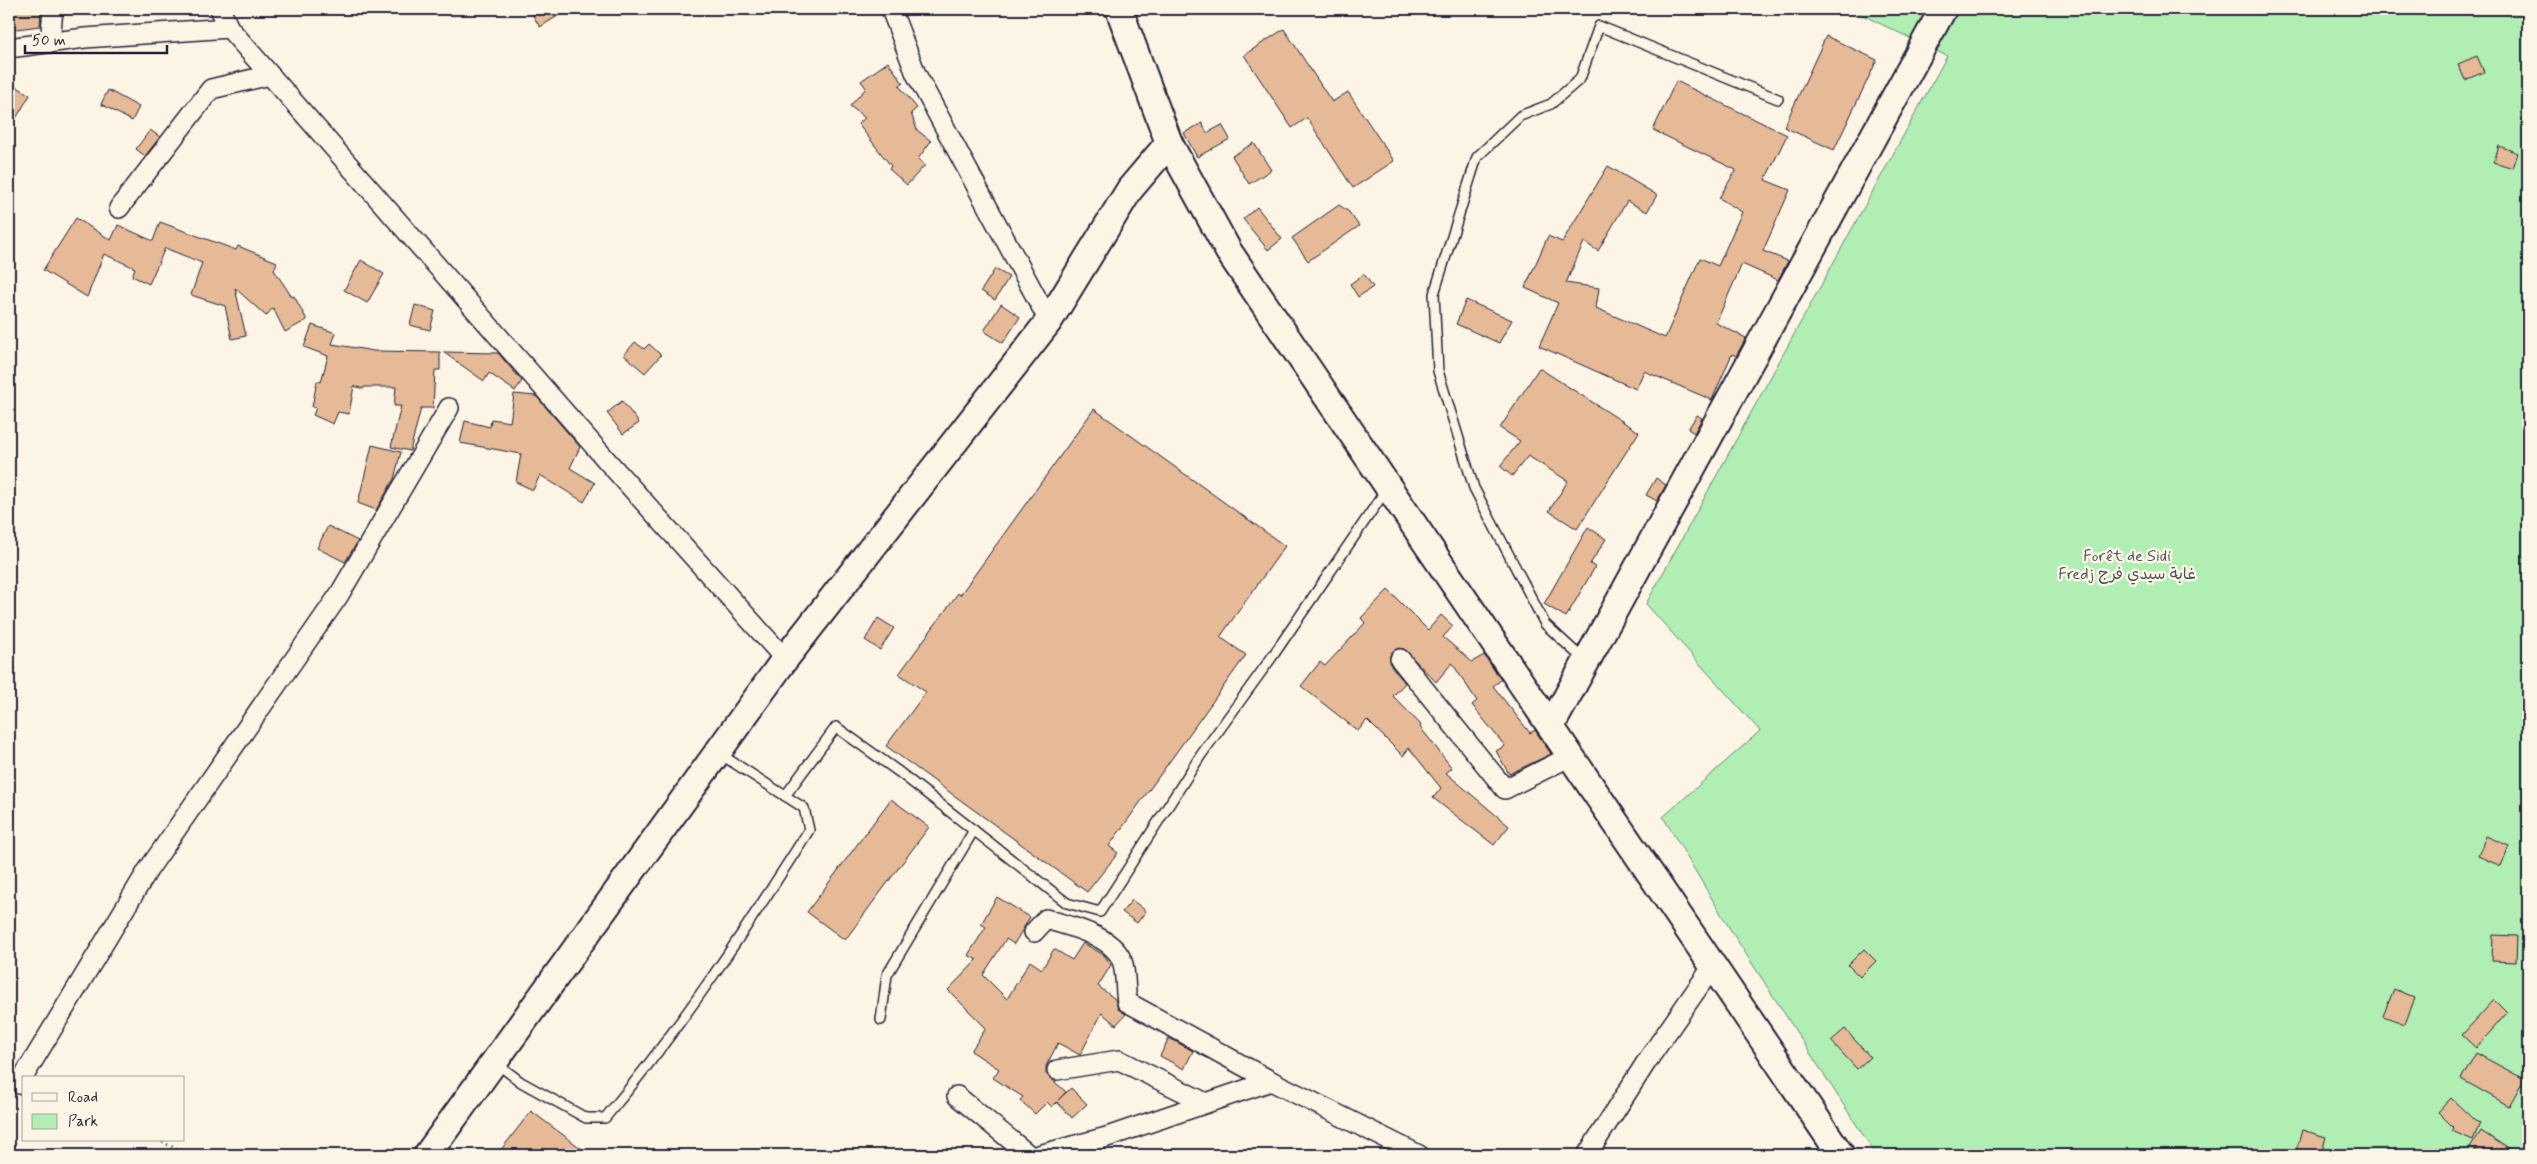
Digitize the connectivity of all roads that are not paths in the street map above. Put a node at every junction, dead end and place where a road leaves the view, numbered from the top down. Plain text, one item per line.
1 (52, 9) edge
2 (220, 9) edge
3 (891, 9) edge
4 (1119, 9) edge
5 (1943, 9) edge
6 (229, 28) junction
7 (50, 43) junction
8 (9, 48) edge
9 (270, 75) junction
10 (1778, 99) dead end
11 (1170, 143) junction
12 (119, 208) dead end
13 (1049, 321) junction
14 (449, 408) dead end
15 (1388, 487) junction
16 (785, 659) junction
17 (1400, 660) dead end
18 (1587, 662) junction
19 (1551, 726) junction
20 (718, 752) junction
21 (1571, 756) junction
22 (786, 796) junction
23 (974, 830) junction
24 (1034, 932) dead end
25 (1713, 966) junction
26 (882, 1020) dead end
27 (494, 1062) junction
28 (1057, 1070) dead end
29 (24, 1076) edge
30 (22, 1079) edge
31 (1271, 1082) junction
32 (19, 1084) dead end
33 (957, 1096) dead end
34 (1206, 1103) junction
35 (427, 1155) edge
36 (1030, 1155) edge
37 (1039, 1155) edge
38 (1419, 1155) edge
39 (1587, 1155) edge
40 (1841, 1155) edge

1 - 7 street
2 - 6 street
3 - 13 street
4 - 11 main road
5 - 18 main road
6 - 7 street
6 - 9 street
7 - 8 street
9 - 12 street
9 - 16 street
10 - 18 lane
11 - 13 main road
11 - 15 main road
13 - 16 main road
14 - 29 street
15 - 19 main road
15 - 23 lane
16 - 20 main road
17 - 21 street
18 - 19 main road
19 - 21 main road
20 - 22 lane
20 - 27 main road
21 - 25 main road
22 - 23 lane
22 - 27 lane
23 - 26 lane
24 - 31 street
25 - 39 street
25 - 40 main road
27 - 35 main road
28 - 34 street
30 - 32 street
31 - 34 street
31 - 38 street
33 - 36 street
34 - 37 street

